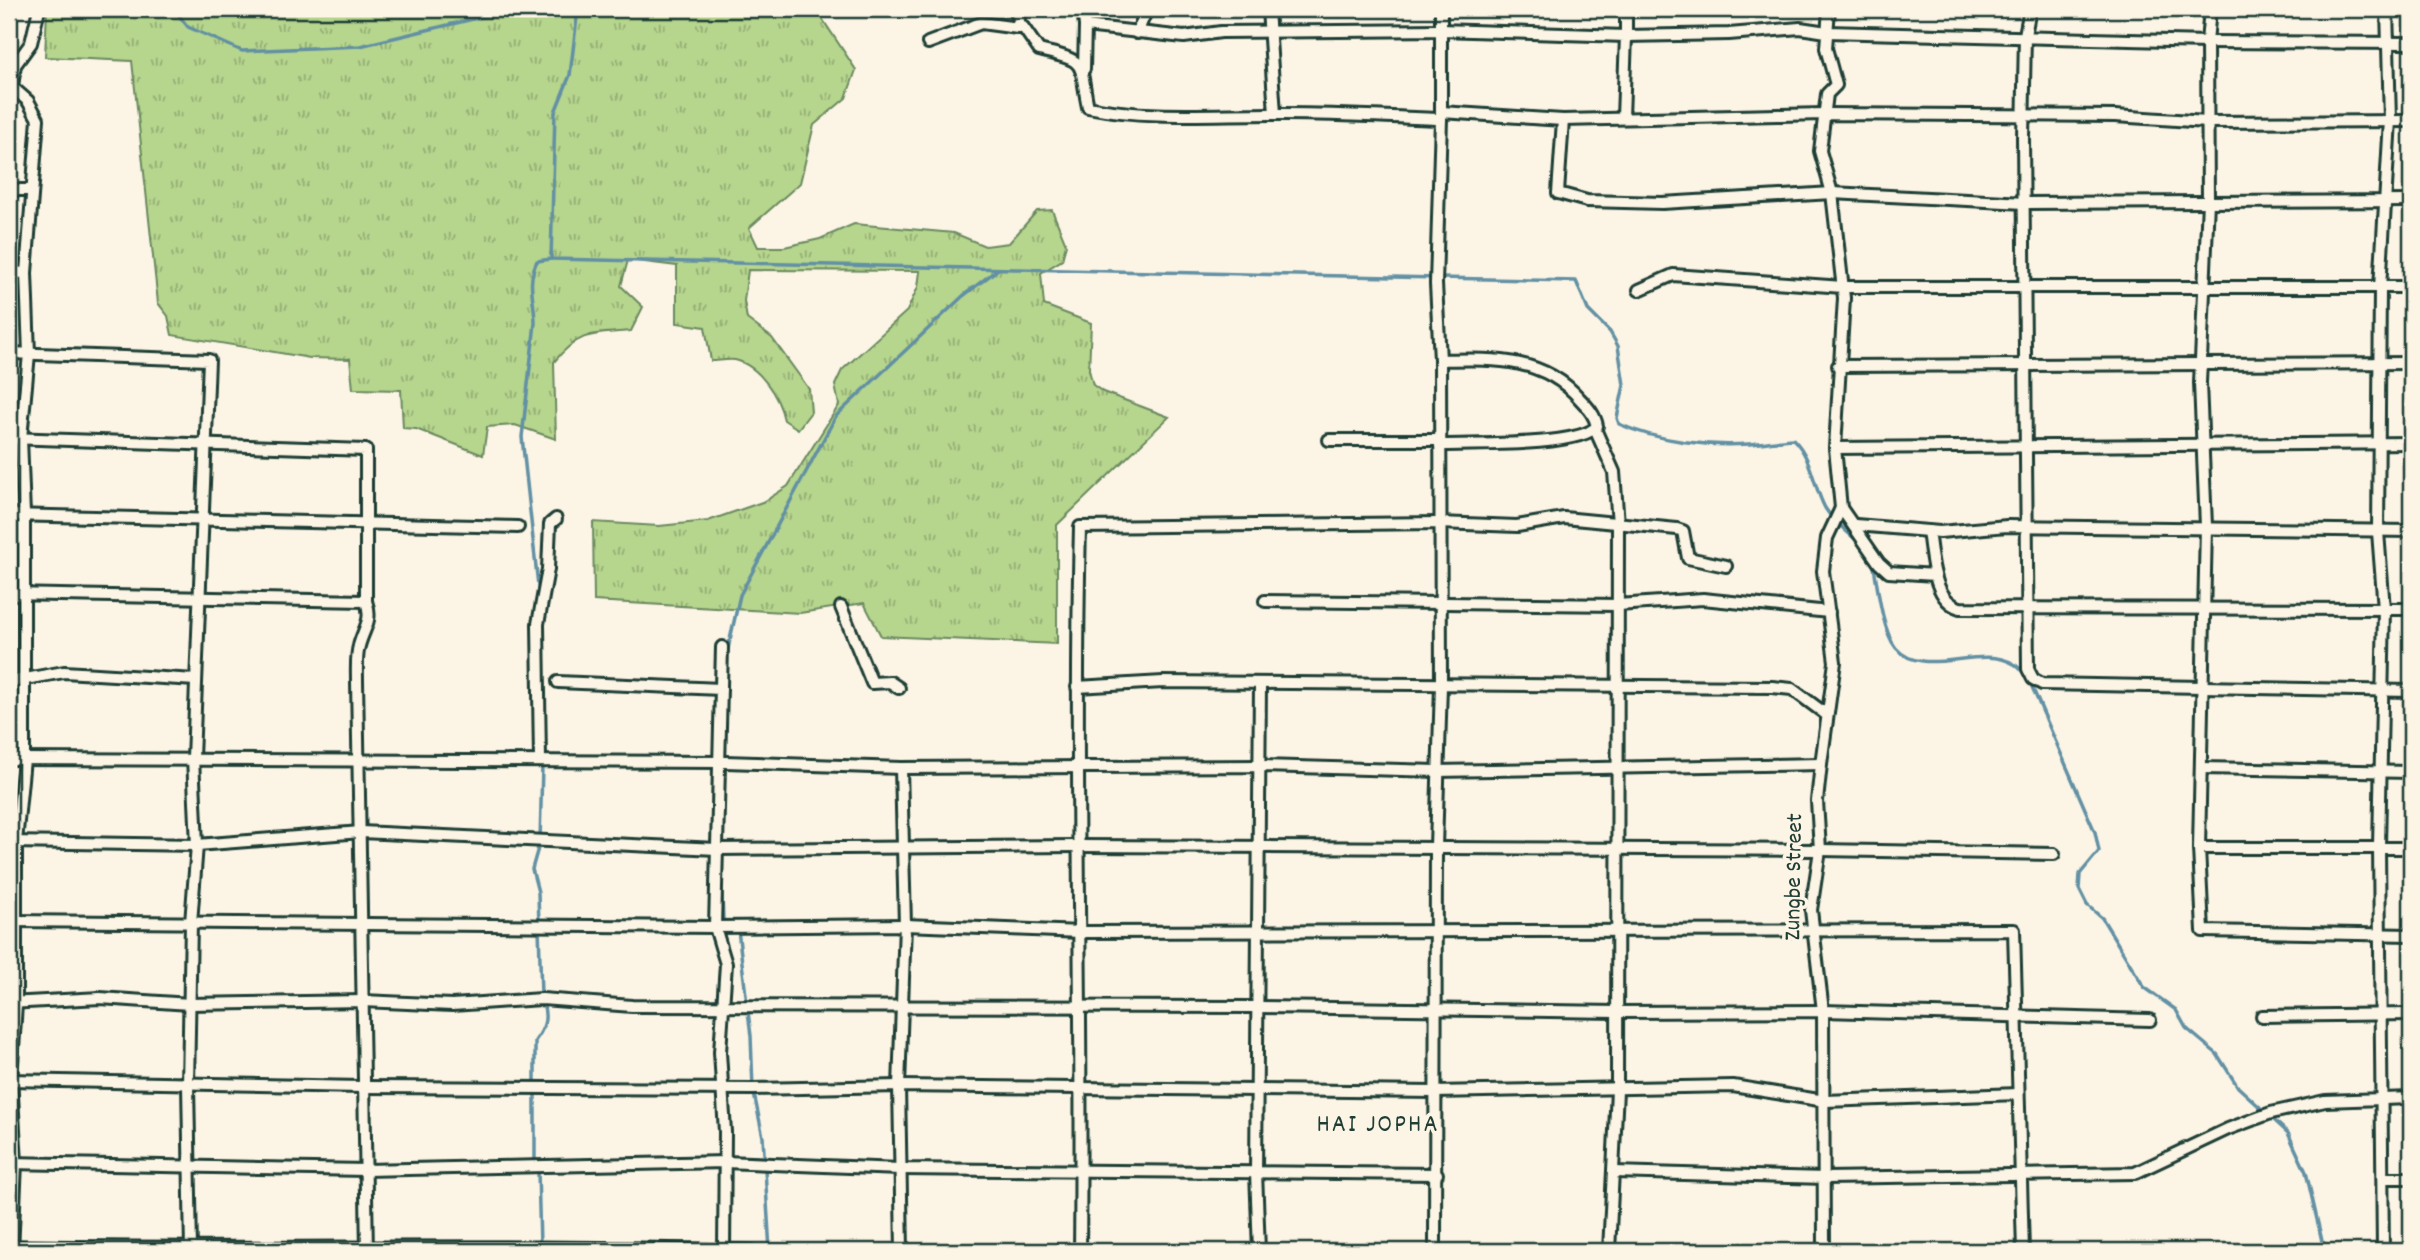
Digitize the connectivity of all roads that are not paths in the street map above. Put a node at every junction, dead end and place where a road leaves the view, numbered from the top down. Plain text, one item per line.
1 (39, 9) edge
2 (1013, 9) edge
3 (1083, 9) edge
4 (1147, 9) edge
5 (1268, 9) edge
6 (1441, 9) edge
7 (1626, 9) edge
8 (1829, 9) edge
9 (2030, 9) edge
10 (2210, 9) edge
11 (2388, 9) edge
12 (1085, 26) junction
13 (1017, 28) junction
14 (1440, 30) junction
15 (1827, 32) junction
16 (1137, 33) junction
17 (1270, 33) junction
18 (1626, 36) junction
19 (2025, 36) junction
20 (2207, 42) junction
21 (928, 43) dead end
22 (2388, 43) junction
23 (2411, 43) edge
24 (1084, 69) junction
25 (1275, 114) junction
26 (1824, 114) junction
27 (1441, 115) junction
28 (2024, 115) junction
29 (1623, 117) junction
30 (1563, 120) junction
31 (2390, 120) junction
32 (2411, 121) edge
33 (2207, 122) junction
34 (9, 190) edge
35 (31, 190) junction
36 (1832, 193) junction
37 (2387, 200) junction
38 (2208, 201) junction
39 (2411, 201) edge
40 (2025, 203) junction
41 (9, 272) edge
42 (26, 273) junction
43 (1843, 287) junction
44 (2411, 287) edge
45 (2380, 288) junction
46 (2024, 289) junction
47 (2206, 289) junction
48 (1639, 290) dead end
49 (9, 353) edge
50 (29, 354) junction
51 (1440, 360) junction
52 (2202, 362) junction
53 (2381, 363) junction
54 (2411, 363) edge
55 (2025, 364) junction
56 (1839, 366) junction
57 (1595, 429) junction
58 (9, 438) edge
59 (21, 438) junction
60 (1329, 440) dead end
61 (1440, 442) junction
62 (205, 443) junction
63 (2381, 443) junction
64 (2411, 443) edge
65 (2028, 446) junction
66 (2204, 447) junction
67 (1835, 448) junction
68 (1839, 511) junction
69 (24, 515) junction
70 (9, 516) edge
71 (556, 519) dead end
72 (202, 521) junction
73 (1439, 523) junction
74 (1618, 524) junction
75 (364, 525) junction
76 (1856, 525) junction
77 (2027, 526) junction
78 (2206, 526) junction
79 (518, 527) dead end
80 (1928, 531) junction
81 (2411, 531) edge
82 (2378, 532) junction
83 (1726, 566) dead end
84 (1935, 575) junction
85 (9, 594) edge
86 (24, 594) junction
87 (199, 599) junction
88 (366, 601) junction
89 (1265, 601) dead end
90 (1440, 601) junction
91 (1618, 605) junction
92 (841, 607) dead end
93 (2206, 607) junction
94 (2027, 609) junction
95 (2384, 609) junction
96 (2411, 609) edge
97 (1829, 612) junction
98 (722, 647) dead end
99 (196, 680) junction
100 (9, 682) edge
101 (22, 682) junction
102 (558, 682) dead end
103 (1260, 685) junction
104 (1441, 685) junction
105 (1618, 686) junction
106 (1077, 687) junction
107 (900, 688) dead end
108 (721, 690) junction
109 (2204, 690) junction
110 (2411, 691) edge
111 (2381, 692) junction
112 (1827, 715) junction
113 (193, 758) junction
114 (9, 759) edge
115 (24, 759) junction
116 (359, 759) junction
117 (540, 760) junction
118 (720, 762) junction
119 (1077, 764) junction
120 (1821, 764) junction
121 (1261, 766) junction
122 (901, 768) junction
123 (1617, 768) junction
124 (2201, 768) junction
125 (1437, 771) junction
126 (2381, 772) junction
127 (2411, 772) edge
128 (361, 832) junction
129 (13, 842) edge
130 (197, 845) junction
131 (1079, 846) junction
132 (2379, 847) junction
133 (1259, 848) junction
134 (1436, 848) junction
135 (2199, 848) junction
136 (2411, 848) edge
137 (717, 849) junction
138 (901, 849) junction
139 (1616, 849) junction
140 (1819, 850) junction
141 (2054, 854) dead end
142 (13, 921) edge
143 (191, 923) junction
144 (363, 924) junction
145 (905, 925) junction
146 (715, 927) junction
147 (1438, 929) junction
148 (1615, 929) junction
149 (1811, 929) junction
150 (1258, 930) junction
151 (1081, 932) junction
152 (2379, 934) junction
153 (2411, 935) edge
154 (363, 1001) junction
155 (12, 1003) edge
156 (190, 1004) junction
157 (725, 1004) junction
158 (904, 1005) junction
159 (1080, 1006) junction
160 (1258, 1007) junction
161 (1435, 1009) junction
162 (1823, 1010) junction
163 (1617, 1013) junction
164 (2016, 1014) junction
165 (2381, 1014) junction
166 (2411, 1014) edge
167 (2262, 1016) dead end
168 (2150, 1020) dead end
169 (10, 1080) edge
170 (188, 1085) junction
171 (899, 1086) junction
172 (362, 1087) junction
173 (723, 1088) junction
174 (1257, 1088) junction
175 (1079, 1089) junction
176 (1617, 1090) junction
177 (1436, 1093) junction
178 (2018, 1094) junction
179 (2411, 1098) edge
180 (2381, 1099) junction
181 (1825, 1101) junction
182 (725, 1162) junction
183 (12, 1163) edge
184 (190, 1165) junction
185 (900, 1169) junction
186 (366, 1170) junction
187 (1081, 1172) junction
188 (1256, 1172) junction
189 (1614, 1172) junction
190 (1437, 1174) junction
191 (2020, 1176) junction
192 (1826, 1178) junction
193 (2383, 1178) junction
194 (2411, 1178) edge
195 (11, 1248) edge
196 (367, 1248) edge
197 (191, 1250) edge
198 (724, 1251) edge
199 (752, 1251) edge
200 (902, 1251) edge
201 (1080, 1251) edge
202 (1259, 1251) edge
203 (1435, 1251) edge
204 (1609, 1251) edge
205 (1825, 1251) edge
206 (2023, 1251) edge
207 (2383, 1251) edge

1 - 35 street
2 - 13 street
3 - 12 street
4 - 16 street
5 - 17 street
6 - 14 street
7 - 18 street
8 - 15 street
9 - 19 street
10 - 20 street
11 - 22 street
12 - 16 street
12 - 24 street
13 - 21 street
13 - 24 street
14 - 17 street
14 - 18 street
14 - 27 street
15 - 18 street
15 - 19 street
15 - 26 street
16 - 17 street
17 - 25 street
18 - 29 street
19 - 20 street
19 - 28 street
20 - 22 street
20 - 33 street
22 - 23 street
22 - 31 street
24 - 25 street
25 - 27 street
26 - 28 street
26 - 29 street
26 - 36 street
27 - 30 street
27 - 51 street
28 - 33 street
28 - 40 street
29 - 30 street
30 - 36 street
31 - 32 street
31 - 33 street
31 - 37 street
33 - 38 street
34 - 35 street
35 - 42 street
36 - 40 street
36 - 43 street
37 - 38 street
37 - 39 street
37 - 45 street
38 - 40 street
38 - 47 street
40 - 46 street
41 - 42 street
42 - 50 street
43 - 46 street
43 - 48 street
43 - 56 street
44 - 45 street
45 - 47 street
45 - 53 street
46 - 47 street
46 - 55 street
47 - 52 street
49 - 50 street
50 - 59 street
50 - 62 street
51 - 57 street
51 - 61 street
52 - 53 street
52 - 55 street
52 - 66 street
53 - 54 street
53 - 63 street
55 - 56 street
55 - 65 street
56 - 67 street
57 - 61 street
57 - 74 street
58 - 59 street
59 - 62 street
59 - 69 street
60 - 61 street
61 - 73 street
62 - 72 street
62 - 75 street
63 - 64 street
63 - 66 street
63 - 82 street
65 - 66 street
65 - 67 street
65 - 77 street
66 - 78 street
67 - 68 street
68 - 76 street
68 - 97 street, Zungbe Street
69 - 70 street
69 - 72 street
69 - 86 street
71 - 117 street
72 - 75 street
72 - 87 street
73 - 74 street
73 - 90 street
73 - 106 street
74 - 83 street
74 - 91 street
75 - 79 street
75 - 88 street
76 - 80 street
76 - 84 street
77 - 78 street
77 - 80 street
77 - 94 street
78 - 82 street
78 - 93 street
80 - 84 street
81 - 82 street
82 - 95 street
84 - 94 street
85 - 86 street
86 - 87 street
86 - 101 street
87 - 88 street
87 - 99 street
88 - 116 street
89 - 90 street
90 - 91 street
90 - 104 street
91 - 97 street
91 - 105 street
92 - 107 street
93 - 94 street
93 - 95 street
93 - 109 street
94 - 109 street
95 - 96 street
95 - 111 street
97 - 112 street, Zungbe Street
98 - 108 street
99 - 101 street
99 - 113 street
100 - 101 street
101 - 115 street
102 - 108 street
103 - 104 street
103 - 106 street
103 - 121 street
104 - 105 street
104 - 125 street
105 - 112 street
105 - 123 street
106 - 119 street
108 - 118 street
109 - 111 street
109 - 124 street
110 - 111 street
111 - 126 street
112 - 120 street, Zungbe Street
113 - 115 street
113 - 116 street
113 - 130 street
114 - 115 street
115 - 129 street
116 - 117 street
116 - 128 street
117 - 118 street
118 - 122 street
118 - 137 street
119 - 121 street
119 - 122 street
119 - 131 street
120 - 123 street
120 - 140 street, Zungbe Street
121 - 125 street
121 - 133 street
122 - 138 street
123 - 125 street
123 - 139 street
124 - 126 street
124 - 135 street
125 - 134 street
126 - 127 street
126 - 132 street
128 - 130 street
128 - 137 street
128 - 144 street
129 - 130 street
129 - 142 street
130 - 143 street
131 - 133 street
131 - 138 street
131 - 151 street
132 - 135 street
132 - 136 street
132 - 152 street
133 - 134 street
133 - 150 street
134 - 139 street
134 - 147 street
135 - 152 street
137 - 138 street
137 - 146 street
138 - 145 street
139 - 140 street
139 - 148 street
140 - 141 street
140 - 149 street, Zungbe Street
142 - 143 street
142 - 155 street
143 - 144 street
143 - 156 street
144 - 146 street
144 - 154 street
145 - 146 street
145 - 151 street
145 - 158 street
146 - 157 street
147 - 148 street
147 - 150 street
147 - 161 street
148 - 149 street
148 - 163 street
149 - 162 street, Zungbe Street
149 - 164 street
150 - 151 street
150 - 160 street
151 - 159 street
152 - 153 street
152 - 165 street
154 - 156 street
154 - 157 street
154 - 172 street
155 - 156 street
155 - 169 street
156 - 170 street
157 - 158 street
157 - 173 street
158 - 159 street
158 - 171 street
159 - 160 street
159 - 175 street
160 - 161 street
160 - 174 street
161 - 163 street
161 - 177 street
162 - 163 street
162 - 164 street
162 - 181 street, Zungbe Street
163 - 176 street
164 - 168 street
164 - 178 street
165 - 166 street
165 - 167 street
165 - 180 street
169 - 170 street
169 - 183 street
170 - 172 street
170 - 184 street
171 - 173 street
171 - 175 street
171 - 185 street
172 - 173 street
172 - 186 street
173 - 182 street
174 - 175 street
174 - 177 street
174 - 188 street
175 - 187 street
176 - 177 street
176 - 181 street
176 - 189 street
177 - 190 street
178 - 181 street
178 - 191 street
179 - 180 street
180 - 191 street
180 - 193 street
181 - 192 street, Zungbe Street
182 - 185 street
182 - 186 street
182 - 198 street
183 - 184 street
183 - 195 street
184 - 186 street
184 - 197 street
185 - 187 street
185 - 200 street
186 - 196 street
187 - 188 street
187 - 201 street
188 - 190 street
188 - 202 street
189 - 192 street
189 - 204 street
190 - 203 street
191 - 192 street
191 - 206 street
192 - 205 street, Zungbe Street
193 - 194 street
193 - 207 street
195 - 197 street
196 - 197 street
196 - 198 street
198 - 199 street

